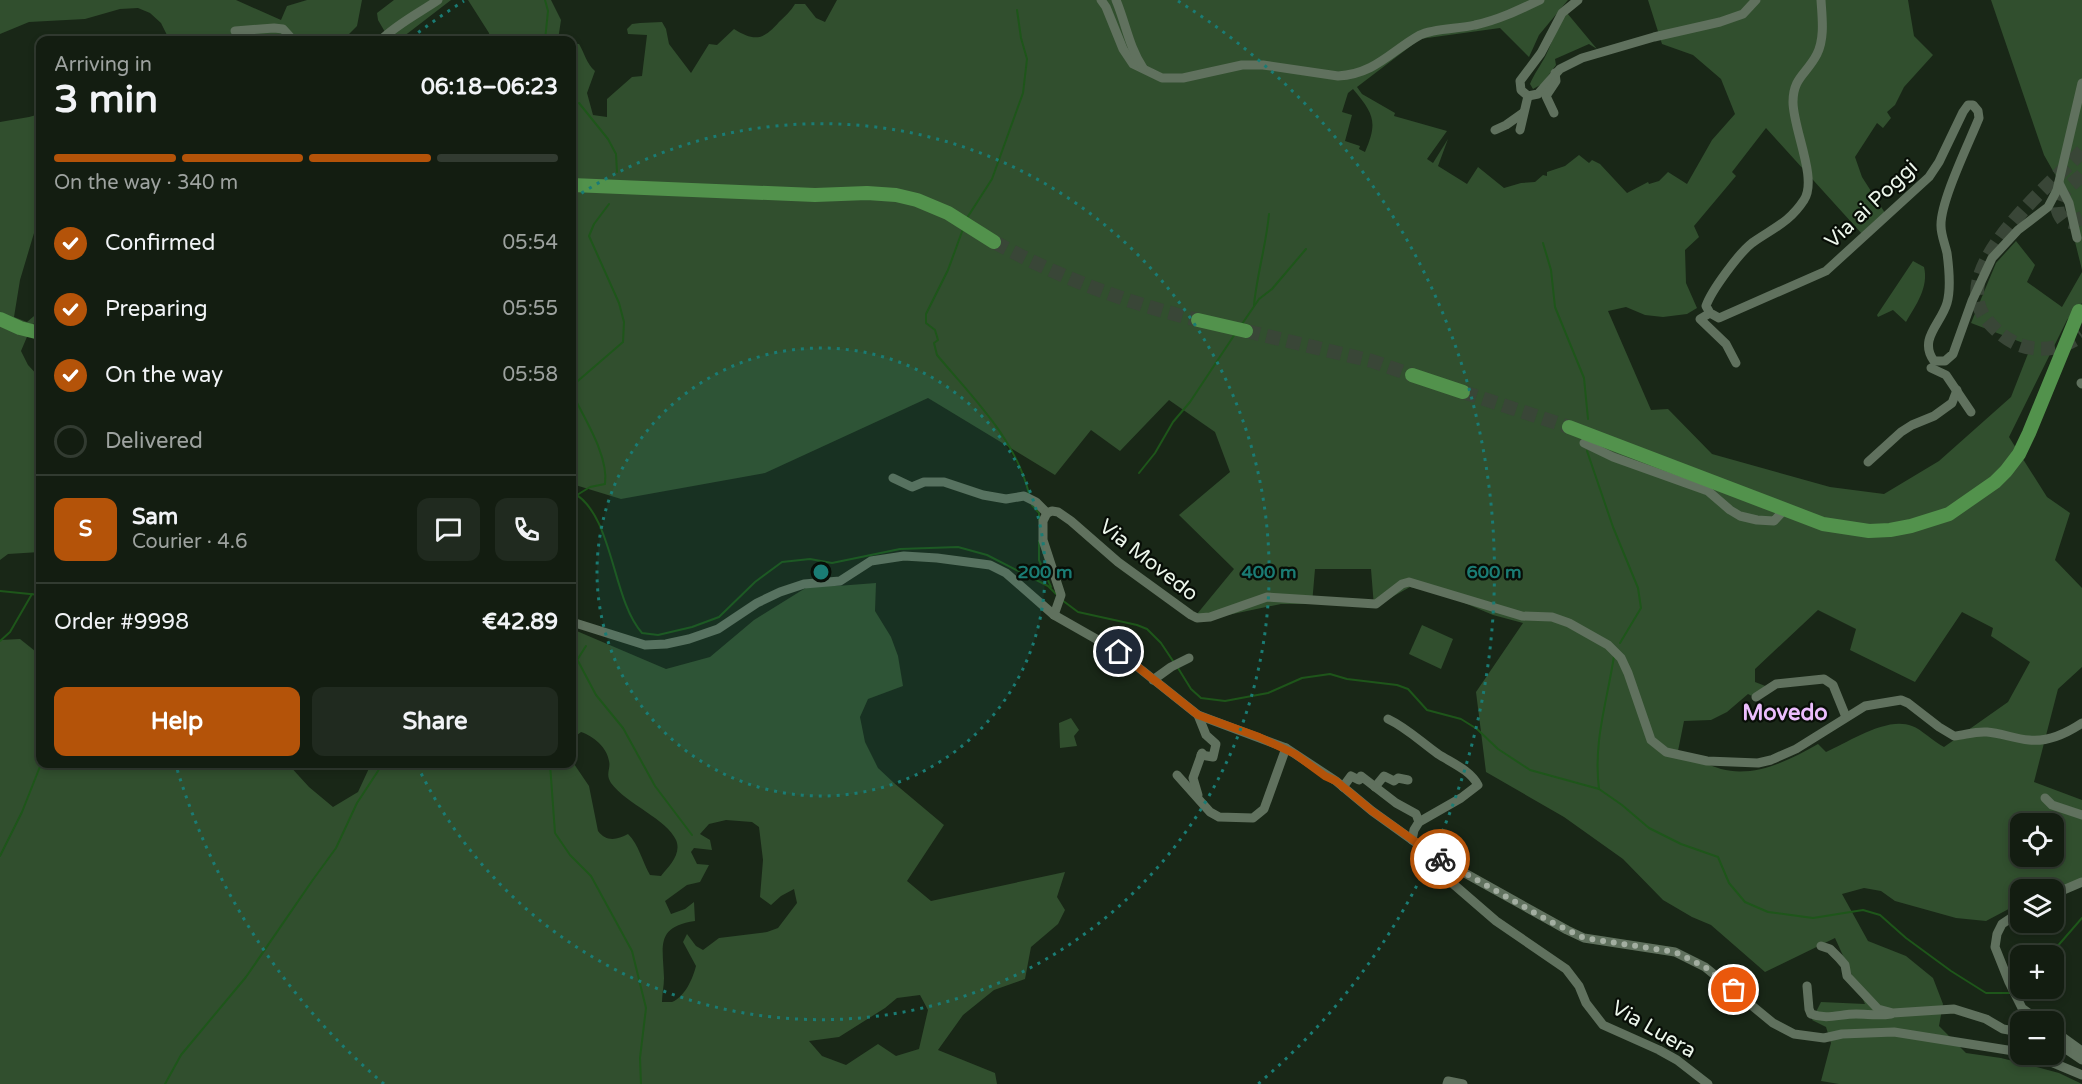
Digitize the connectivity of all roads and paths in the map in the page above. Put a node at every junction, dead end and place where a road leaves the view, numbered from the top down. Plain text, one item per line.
1 (438, 0) edge
2 (1101, 0) edge
3 (1116, 0) edge
4 (1540, 0) edge
5 (1578, 0) edge
6 (1756, 0) edge
7 (1821, 0) edge
8 (235, 31) dead end
9 (289, 36) edge
10 (385, 36) edge
11 (1143, 68) junction
12 (1556, 73) junction
13 (2082, 83) edge
14 (1528, 96) junction
15 (1523, 112) junction
16 (1554, 113) dead end
17 (1520, 129) dead end
18 (1495, 130) dead end
19 (2059, 183) junction
20 (576, 184) edge
21 (2077, 238) dead end
22 (994, 242) tunnel mouth
23 (2079, 311) dead end
24 (1710, 313) junction
25 (0, 319) edge
26 (1198, 320) tunnel mouth
27 (1246, 331) tunnel mouth
28 (36, 332) edge
29 (1737, 363) dead end
30 (1936, 366) junction
31 (1412, 375) tunnel mouth
32 (1957, 390) junction
33 (1462, 392) tunnel mouth
34 (1971, 412) dead end
35 (1569, 427) tunnel mouth
36 (1584, 443) dead end
37 (1868, 462) dead end
38 (893, 477) dead end
39 (1785, 509) junction
40 (1047, 513) junction
41 (1056, 610) junction
42 (576, 623) edge
43 (1189, 658) dead end
44 (1154, 680) junction
45 (1756, 697) dead end
46 (1198, 715) junction
47 (1846, 717) junction
48 (1388, 719) dead end
49 (2082, 723) edge
50 (1286, 748) junction
51 (1177, 775) dead end
52 (1408, 780) dead end
53 (1343, 787) junction
54 (1375, 787) junction
55 (2045, 798) dead end
56 (1201, 802) junction
57 (2082, 815) edge
58 (1419, 822) junction
59 (1412, 840) junction
60 (1436, 857) junction
61 (2082, 882) edge
62 (2064, 890) edge
63 (2010, 919) edge
64 (1821, 946) dead end
65 (1807, 986) dead end
66 (2026, 1011) edge
67 (1893, 1013) junction
68 (2010, 1030) edge
69 (2064, 1038) edge
70 (2064, 1048) edge
71 (2010, 1050) edge
72 (2082, 1051) edge
73 (2082, 1060) edge
74 (2058, 1065) edge
75 (2082, 1075) edge
76 (1447, 1084) edge
77 (1463, 1084) edge
78 (1708, 1084) edge

1 - 10 street
2 - 11 street
3 - 11 street
4 - 11 street
5 - 14 street
6 - 12 street
7 - 24 street
8 - 9 street
12 - 14 street
12 - 16 street
13 - 19 street
14 - 15 street
15 - 17 street
15 - 18 street
19 - 21 street
19 - 30 street
20 - 22 highway
23 - 39 highway
24 - 29 street
24 - 30 street, Via ai Poggi
25 - 28 highway
26 - 27 highway
30 - 32 street
31 - 33 highway
32 - 34 street
32 - 37 street
35 - 39 highway
36 - 39 street
38 - 40 street
40 - 41 street
40 - 47 street, Via Movedo
41 - 42 street
41 - 44 street
43 - 44 street
44 - 46 street
45 - 47 street
46 - 50 street
46 - 56 street
47 - 49 street, Via Movedo
48 - 58 street
50 - 53 street
50 - 56 street
51 - 56 street
52 - 54 street
53 - 54 street
53 - 59 street
54 - 58 street
55 - 57 street
58 - 59 street
59 - 60 street
60 - 71 street
60 - 78 street, Via Luera
61 - 62 street
63 - 66 street
64 - 67 street
65 - 67 street
67 - 68 street
69 - 72 street
70 - 73 street
74 - 75 street
76 - 77 street

